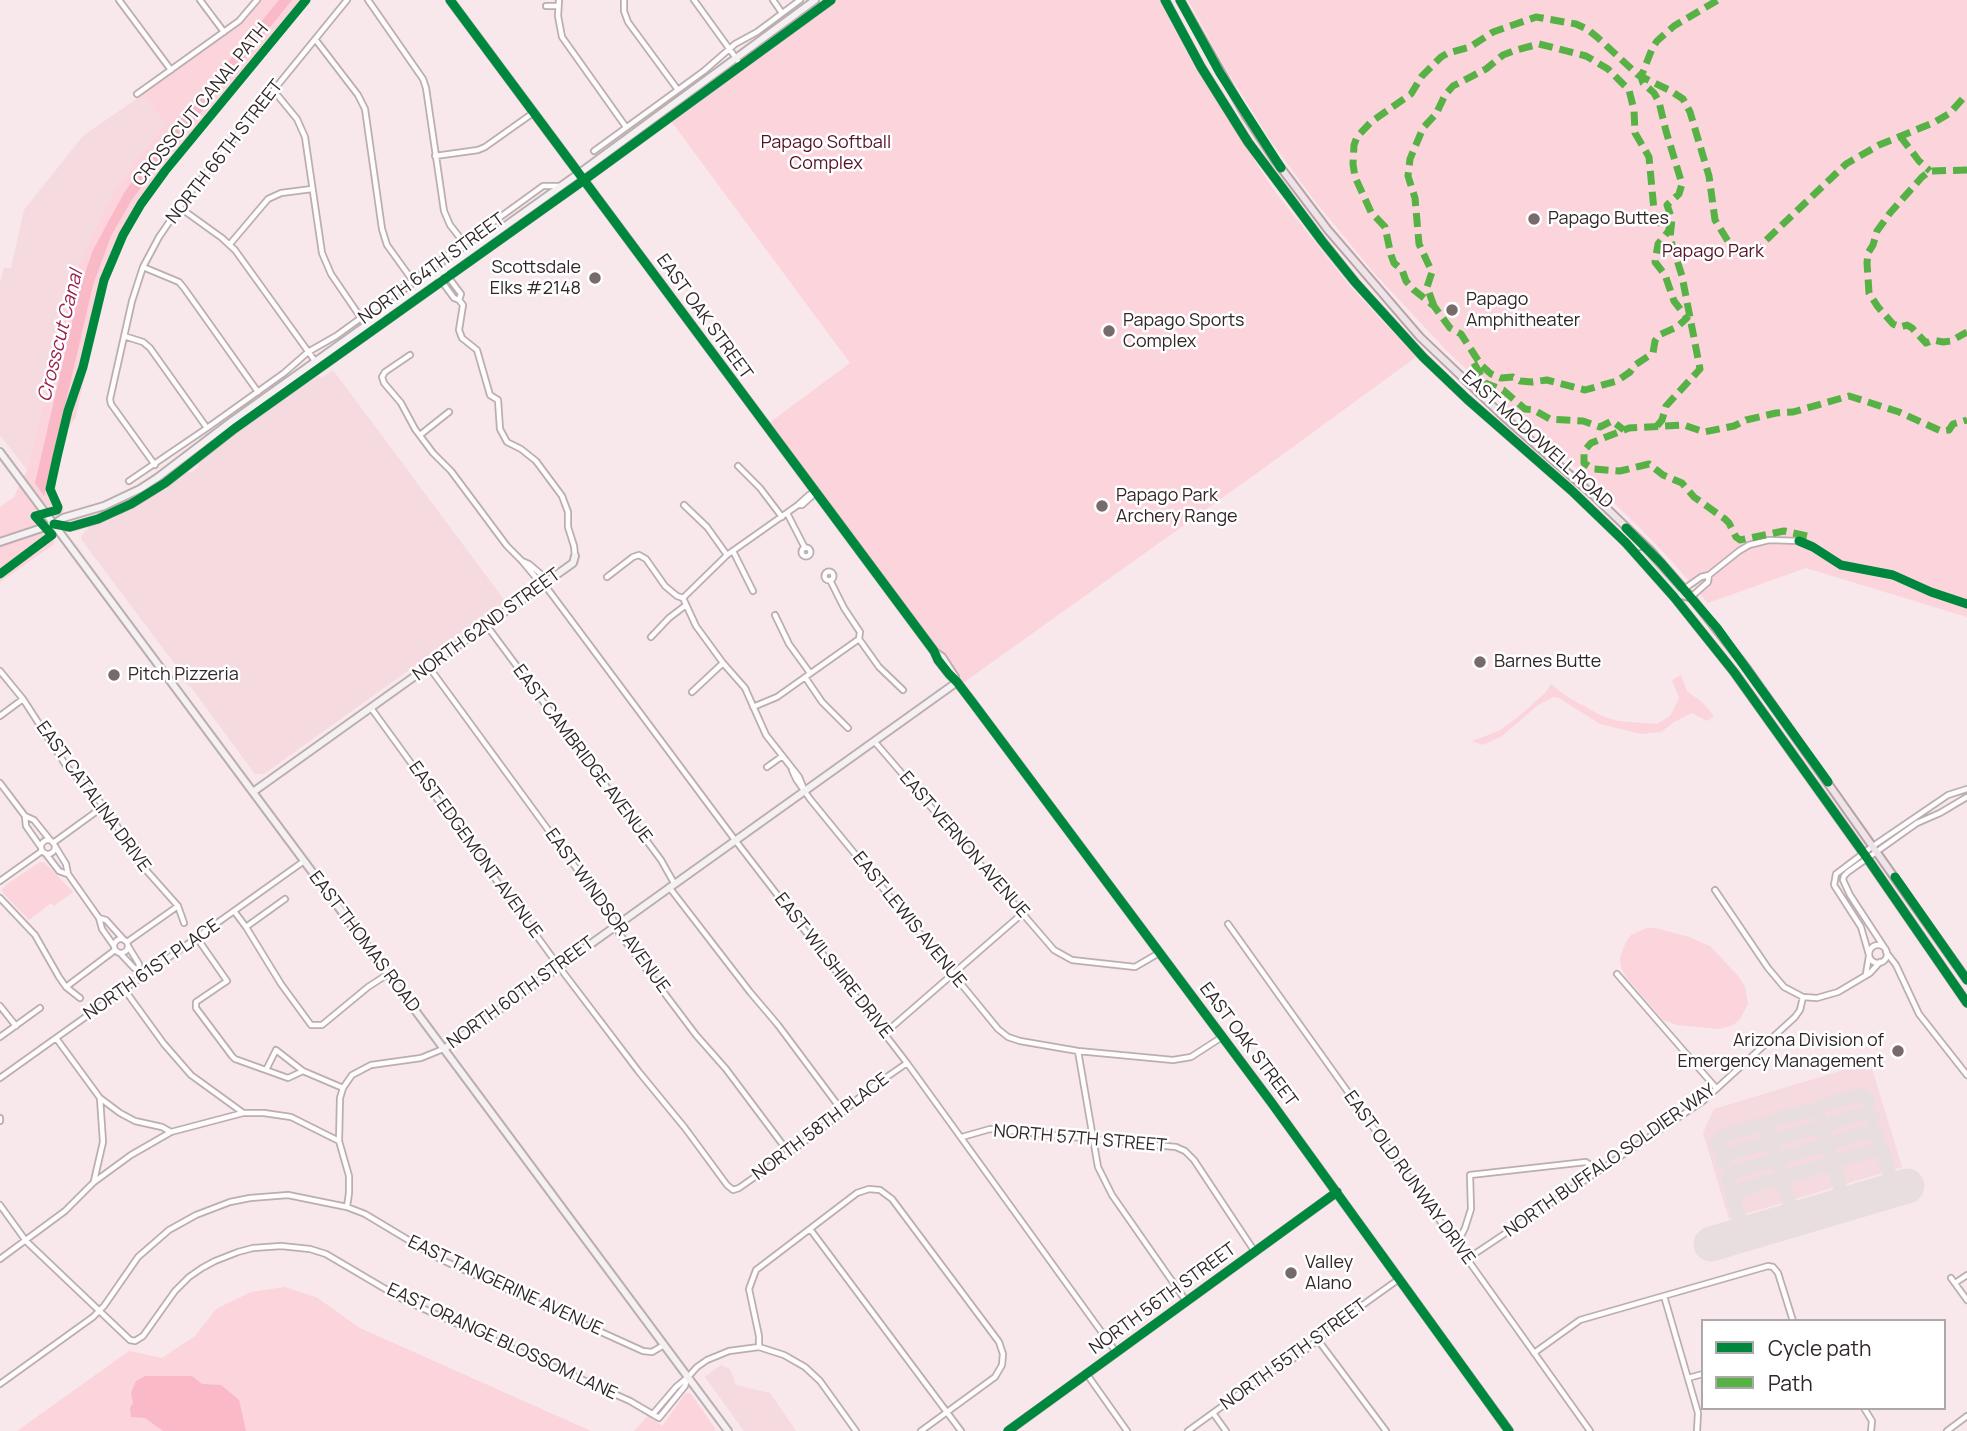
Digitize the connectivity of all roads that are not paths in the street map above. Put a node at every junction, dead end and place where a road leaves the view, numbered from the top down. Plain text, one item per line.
1 (119, 0) edge
2 (200, 0) edge
3 (257, 0) edge
4 (347, 0) edge
5 (368, 0) edge
6 (450, 0) edge
7 (624, 0) edge
8 (694, 0) edge
9 (773, 0) edge
10 (800, 0) edge
11 (815, 0) edge
12 (831, 0) edge
13 (1165, 0) edge
14 (1180, 0) edge
15 (559, 3) edge
16 (546, 6) dead end
17 (782, 13) junction
18 (224, 32) junction
19 (316, 39) junction
20 (729, 49) junction
21 (736, 58) junction
22 (741, 65) junction
23 (171, 70) junction
24 (678, 90) junction
25 (274, 91) junction
26 (137, 94) dead end
27 (533, 113) junction
28 (626, 127) junction
29 (594, 151) dead end
30 (435, 156) junction
31 (579, 173) junction
32 (584, 180) junction
33 (561, 186) junction
34 (313, 189) junction
35 (179, 207) junction
36 (230, 244) junction
37 (465, 244) junction
38 (144, 267) junction
39 (440, 272) junction
40 (445, 279) junction
41 (413, 281) junction
42 (361, 317) junction
43 (124, 336) junction
44 (308, 352) junction
45 (410, 355) dead end
46 (315, 361) junction
47 (321, 368) junction
48 (258, 391) junction
49 (449, 412) dead end
50 (207, 428) junction
51 (420, 435) junction
52 (0, 452) edge
53 (155, 465) junction
54 (738, 466) dead end
55 (153, 480) junction
56 (129, 481) dead end
57 (158, 488) junction
58 (815, 493) junction
59 (684, 505) dead end
60 (784, 515) junction
61 (54, 524) junction
62 (0, 542) edge
63 (1628, 545) junction
64 (805, 548) dead end
65 (733, 551) junction
66 (727, 555) junction
67 (575, 556) joint
68 (1709, 575) junction
69 (607, 577) dead end
70 (830, 580) dead end
71 (544, 584) junction
72 (1684, 589) junction
73 (753, 591) dead end
74 (1691, 597) junction
75 (683, 598) junction
76 (1967, 604) edge
77 (686, 605) junction
78 (775, 615) dead end
79 (487, 625) junction
80 (651, 637) dead end
81 (859, 639) junction
82 (723, 663) junction
83 (429, 667) junction
84 (0, 671) edge
85 (807, 675) junction
86 (957, 682) junction
87 (903, 690) dead end
88 (692, 692) dead end
89 (23, 699) junction
90 (753, 707) junction
91 (371, 708) junction
92 (0, 716) edge
93 (848, 728) dead end
94 (874, 741) junction
95 (781, 757) junction
96 (767, 767) dead end
97 (0, 783) edge
98 (1967, 789) edge
99 (805, 790) junction
100 (253, 792) junction
101 (1967, 797) edge
102 (104, 806) junction
103 (25, 816) junction
104 (735, 840) junction
105 (53, 843) junction
106 (1875, 849) junction
107 (42, 850) junction
108 (1865, 855) junction
109 (304, 862) junction
110 (68, 874) junction
111 (0, 881) edge
112 (672, 885) junction
113 (1715, 890) dead end
114 (0, 898) edge
115 (285, 899) dead end
116 (178, 906) junction
117 (234, 911) junction
118 (1023, 913) junction
119 (99, 918) junction
120 (184, 923) dead end
121 (1228, 924) dead end
122 (616, 925) junction
123 (246, 927) junction
124 (197, 938) junction
125 (126, 943) junction
126 (1885, 949) junction
127 (116, 950) junction
128 (1159, 953) junction
129 (1869, 955) junction
130 (1880, 962) junction
131 (559, 966) junction
132 (139, 969) junction
133 (1897, 969) junction
134 (388, 974) junction
135 (953, 974) junction
136 (1617, 974) dead end
137 (144, 975) junction
138 (1866, 975) junction
139 (1967, 980) edge
140 (66, 987) junction
141 (124, 989) junction
142 (1803, 997) junction
143 (80, 998) dead end
144 (1967, 1003) edge
145 (0, 1006) edge
146 (40, 1008) dead end
147 (16, 1026) junction
148 (885, 1033) junction
149 (0, 1037) edge
150 (1222, 1037) junction
151 (57, 1038) junction
152 (444, 1049) junction
153 (1078, 1051) junction
154 (908, 1063) junction
155 (266, 1070) junction
156 (303, 1070) junction
157 (1967, 1075) edge
158 (0, 1078) edge
159 (343, 1088) junction
160 (1716, 1088) junction
161 (100, 1098) junction
162 (243, 1112) junction
163 (843, 1112) junction
164 (171, 1132) junction
165 (962, 1137) junction
166 (1093, 1140) junction
167 (339, 1141) junction
168 (789, 1153) junction
169 (1598, 1171) junction
170 (94, 1182) junction
171 (733, 1190) joint
172 (1337, 1192) junction
173 (0, 1205) edge
174 (347, 1207) junction
175 (810, 1229) junction
176 (26, 1241) junction
177 (1457, 1244) junction
178 (1255, 1252) junction
179 (0, 1259) edge
180 (1467, 1259) junction
181 (1967, 1275) edge
182 (1399, 1278) junction
183 (1664, 1296) junction
184 (1967, 1300) edge
185 (1186, 1301) junction
186 (98, 1311) junction
187 (1792, 1319) edge
188 (1318, 1340) junction
189 (664, 1345) junction
190 (759, 1347) junction
191 (1116, 1352) junction
192 (1534, 1353) junction
193 (1086, 1373) junction
194 (1701, 1375) edge
195 (688, 1377) junction
196 (1688, 1378) junction
197 (0, 1384) edge
198 (1865, 1410) edge
199 (946, 1412) junction
200 (1213, 1413) junction
201 (653, 1414) junction
202 (1967, 1416) edge
203 (1011, 1430) edge
204 (728, 1431) edge
205 (856, 1431) edge
206 (921, 1431) edge
207 (961, 1431) edge
208 (1127, 1431) edge
209 (1188, 1431) edge
210 (1226, 1431) edge
211 (1386, 1431) edge
212 (1509, 1431) edge
213 (1590, 1431) edge
214 (1697, 1431) edge
215 (1871, 1431) edge
216 (1947, 1431) edge

1 - 23 street
2 - 18 street
3 - 18 street
4 - 19 street, NORTH 66TH STREET
5 - 30 street
6 - 27 street, EAST OAK STREET
7 - 24 street
8 - 20 street
9 - 17 street
10 - 17 street
11 - 21 street, NORTH 64TH STREET
12 - 22 street, NORTH 64TH STREET
13 - 63 main road, EAST MCDOWELL ROAD
14 - 72 main road, EAST MCDOWELL ROAD
15 - 16 street
15 - 28 street
17 - 20 street
18 - 23 street
19 - 25 street, NORTH 66TH STREET
19 - 41 street
20 - 21 street
20 - 24 street
21 - 22 street
21 - 31 street, NORTH 64TH STREET
22 - 32 street, NORTH 64TH STREET
23 - 26 street
24 - 28 street
25 - 34 street
25 - 35 street, NORTH 66TH STREET
27 - 30 street
27 - 31 street, EAST OAK STREET
28 - 29 street
30 - 37 street
31 - 32 street, EAST OAK STREET
31 - 33 street, NORTH 64TH STREET
32 - 40 street, NORTH 64TH STREET
32 - 58 street, EAST OAK STREET
33 - 37 street, NORTH 64TH STREET
33 - 39 street, NORTH 64TH STREET
34 - 36 street
34 - 42 street
35 - 36 street
35 - 38 street, NORTH 66TH STREET
36 - 44 street
37 - 41 street, NORTH 64TH STREET
38 - 43 street, NORTH 66TH STREET
38 - 48 street
39 - 40 street, NORTH 62ND STREET
39 - 46 street, NORTH 64TH STREET
40 - 47 street, NORTH 64TH STREET
40 - 67 street, NORTH 62ND STREET
41 - 42 street, NORTH 64TH STREET
42 - 44 street, NORTH 64TH STREET
43 - 50 street
43 - 53 street, NORTH 66TH STREET
44 - 46 street
44 - 48 street, NORTH 64TH STREET
45 - 51 street, EAST WILSHIRE DRIVE
46 - 47 street
46 - 55 street, NORTH 64TH STREET
47 - 57 street, NORTH 64TH STREET
48 - 50 street, NORTH 64TH STREET
49 - 51 street
50 - 53 street, NORTH 64TH STREET
51 - 71 street, EAST WILSHIRE DRIVE
52 - 61 street, EAST THOMAS ROAD
53 - 56 street, NORTH 64TH STREET
54 - 60 street
55 - 57 street
55 - 61 street, NORTH 64TH STREET
57 - 61 street, NORTH 64TH STREET
58 - 60 street
58 - 86 street, EAST OAK STREET
59 - 66 street
60 - 64 street
60 - 65 street
61 - 62 street, NORTH 64TH STREET
61 - 100 street, EAST THOMAS ROAD
63 - 74 main road
63 - 108 main road, EAST MCDOWELL ROAD
65 - 66 street
65 - 73 street
66 - 75 street
67 - 71 street, NORTH 62ND STREET
68 - 72 street
68 - 74 street
68 - 76 street
69 - 75 street, EAST LEWIS AVENUE
70 - 81 street
71 - 79 street, NORTH 62ND STREET
71 - 104 street, EAST WILSHIRE DRIVE
72 - 74 main road, EAST MCDOWELL ROAD
74 - 106 main road, EAST MCDOWELL ROAD
75 - 77 street, EAST LEWIS AVENUE
77 - 80 street
77 - 82 street, EAST LEWIS AVENUE
78 - 85 street
79 - 83 street, NORTH 62ND STREET
79 - 112 street, EAST CAMBRIDGE AVENUE
81 - 85 street
81 - 87 street
82 - 88 street
82 - 90 street, EAST LEWIS AVENUE
83 - 91 street, NORTH 62ND STREET
83 - 122 street, EAST WINDSOR AVENUE
84 - 89 street, EAST CATALINA DRIVE
85 - 90 street
85 - 93 street
86 - 94 street, NORTH 60TH STREET
86 - 128 street, EAST OAK STREET
89 - 92 street
89 - 102 street, EAST CATALINA DRIVE
90 - 95 street, EAST LEWIS AVENUE
91 - 100 street, NORTH 62ND STREET
91 - 131 street, EAST EDGEMONT AVENUE
94 - 99 street, NORTH 60TH STREET
94 - 118 street, EAST VERNON AVENUE
95 - 96 street
95 - 99 street, EAST LEWIS AVENUE
97 - 103 street
98 - 106 street
99 - 104 street, NORTH 60TH STREET
99 - 135 street, EAST LEWIS AVENUE
100 - 109 street, EAST THOMAS ROAD
101 - 106 street
102 - 105 street
102 - 116 street, EAST CATALINA DRIVE
103 - 105 street
103 - 107 street
104 - 112 street, NORTH 60TH STREET
104 - 148 street, EAST WILSHIRE DRIVE
105 - 107 street
105 - 107 street
105 - 110 street
106 - 108 street
106 - 139 main road, EAST MCDOWELL ROAD
107 - 110 street
107 - 111 street
108 - 126 street
108 - 129 street
108 - 144 main road, EAST MCDOWELL ROAD
109 - 117 street, NORTH 61ST PLACE
109 - 134 street, EAST THOMAS ROAD
110 - 119 street
112 - 122 street, NORTH 60TH STREET
112 - 163 street, EAST CAMBRIDGE AVENUE
113 - 142 street
114 - 140 street
115 - 123 street
116 - 120 street, EAST CATALINA DRIVE
116 - 125 street
117 - 123 street
117 - 124 street, NORTH 61ST PLACE
118 - 128 street, EAST VERNON AVENUE
118 - 135 street
119 - 125 street
119 - 127 street
121 - 177 street, EAST OLD RUNWAY DRIVE
122 - 131 street, NORTH 60TH STREET
122 - 168 street, EAST WINDSOR AVENUE
123 - 134 street
124 - 137 street, NORTH 61ST PLACE
124 - 155 street
125 - 127 street
125 - 127 street
125 - 132 street
126 - 129 street
126 - 130 street
126 - 133 street
127 - 132 street
127 - 140 street
128 - 150 street, EAST OAK STREET
129 - 130 street
129 - 138 street
130 - 133 street
130 - 138 street
131 - 152 street, NORTH 60TH STREET
131 - 171 street, EAST EDGEMONT AVENUE
132 - 137 street
133 - 157 street
134 - 152 street, EAST THOMAS ROAD
135 - 148 street
135 - 153 street, EAST LEWIS AVENUE
136 - 160 street
137 - 141 street, NORTH 61ST PLACE
138 - 142 street
140 - 143 street
141 - 151 street, NORTH 61ST PLACE
141 - 162 street
142 - 160 street, NORTH BUFFALO SOLDIER WAY
145 - 147 street
146 - 147 street
147 - 149 street
148 - 154 street, EAST WILSHIRE DRIVE
150 - 153 street
150 - 172 street, EAST OAK STREET
151 - 158 street, NORTH 61ST PLACE
151 - 161 street
152 - 159 street, NORTH 60TH STREET
152 - 189 street, EAST THOMAS ROAD
153 - 166 street
154 - 163 street, NORTH 58TH PLACE
154 - 165 street, EAST WILSHIRE DRIVE
155 - 156 street
155 - 156 street
156 - 159 street
159 - 167 street
160 - 169 street, NORTH BUFFALO SOLDIER WAY
161 - 164 street
161 - 170 street
162 - 164 street
162 - 167 street
163 - 168 street, NORTH 58TH PLACE
164 - 170 street
165 - 166 street, NORTH 57TH STREET
165 - 191 street, EAST WILSHIRE DRIVE
166 - 178 street, NORTH 57TH STREET
166 - 185 street
167 - 174 street
168 - 171 street, NORTH 58TH PLACE
169 - 177 street
169 - 180 street, NORTH BUFFALO SOLDIER WAY
170 - 176 street
172 - 178 street, NORTH 56TH STREET
172 - 182 street, EAST OAK STREET
173 - 176 street
174 - 186 street
174 - 189 street, EAST TANGERINE AVENUE
175 - 190 street
175 - 199 street
175 - 199 street
176 - 179 street
176 - 186 street
177 - 180 street, EAST OLD RUNWAY DRIVE
178 - 185 street, NORTH 56TH STREET
180 - 192 street, EAST OLD RUNWAY DRIVE
181 - 184 street
182 - 188 street, NORTH 55TH STREET
182 - 212 street, EAST OAK STREET
183 - 187 street
183 - 192 street
183 - 196 street
185 - 191 street, NORTH 56TH STREET
186 - 197 street
186 - 201 street, EAST ORANGE BLOSSOM LANE
188 - 200 street, NORTH 55TH STREET
188 - 211 street
189 - 195 street, EAST THOMAS ROAD
190 - 195 street
190 - 205 street
191 - 193 street, NORTH 56TH STREET
192 - 213 street, EAST OLD RUNWAY DRIVE
193 - 203 street, NORTH 56TH STREET
193 - 208 street
194 - 196 street
195 - 201 street
195 - 201 street, EAST ORANGE BLOSSOM LANE
195 - 204 street, EAST THOMAS ROAD
196 - 214 street
198 - 215 street
199 - 206 street
199 - 207 street
200 - 209 street, NORTH 55TH STREET
200 - 210 street
202 - 216 street

